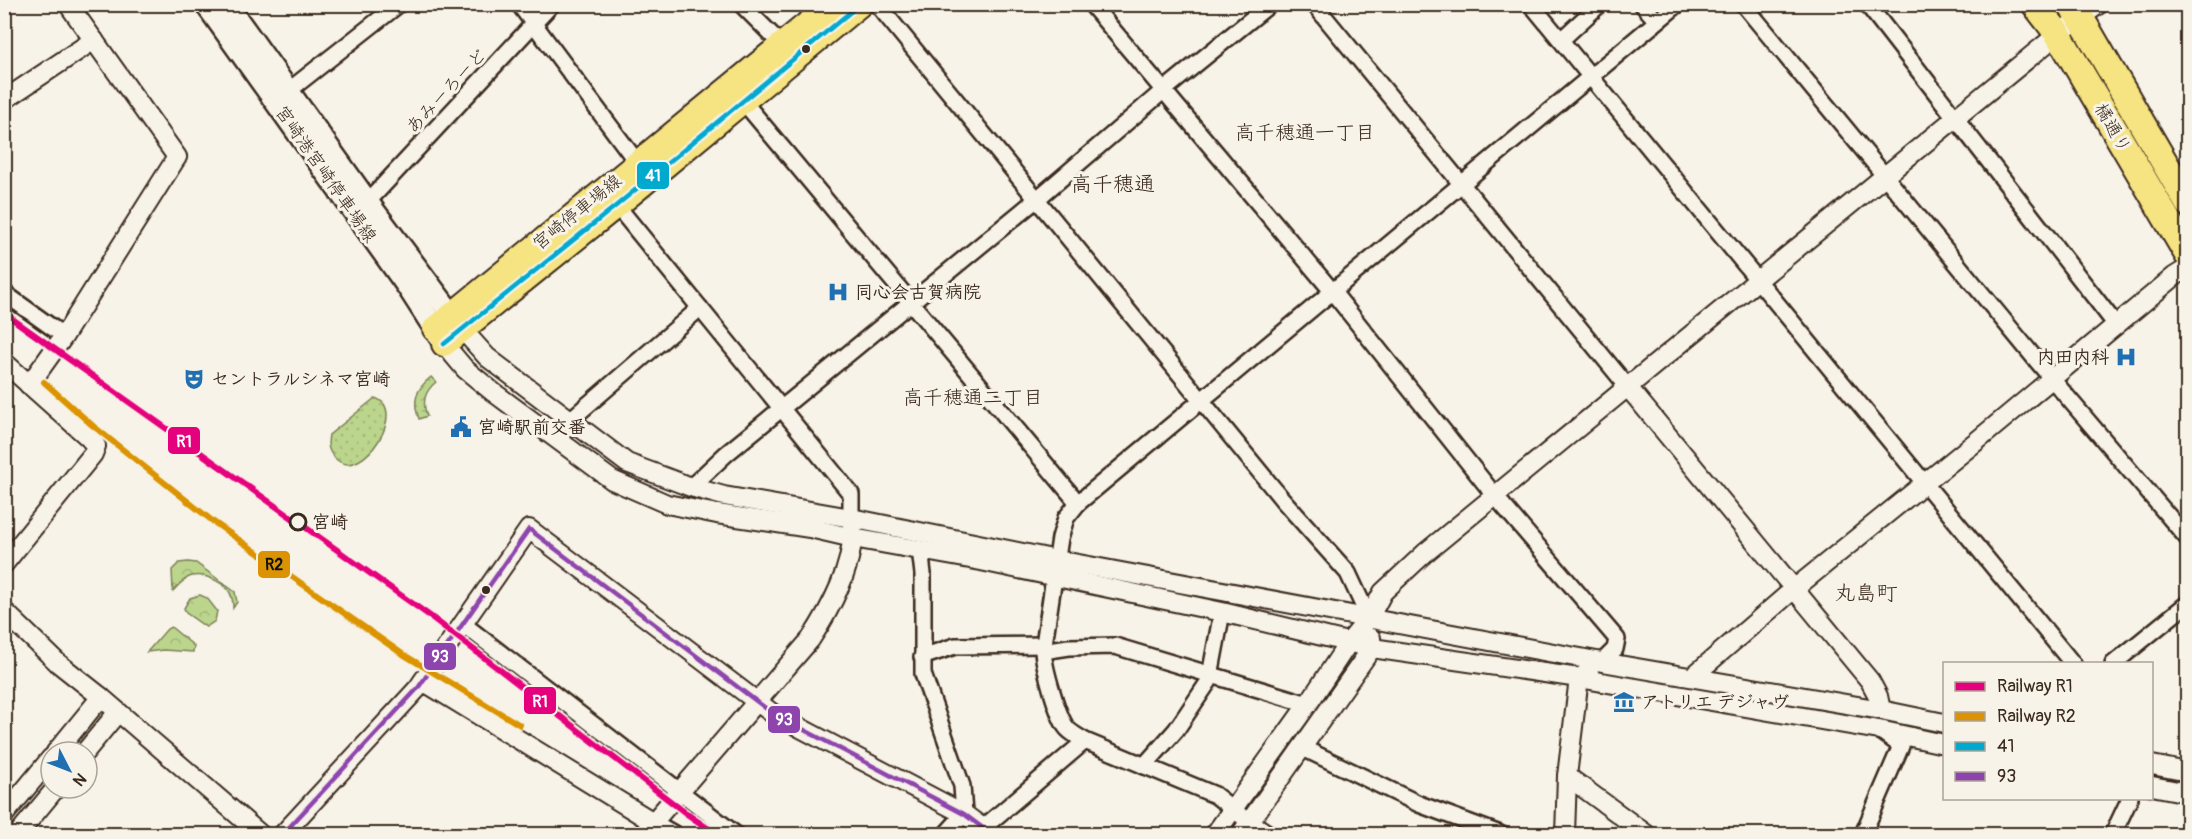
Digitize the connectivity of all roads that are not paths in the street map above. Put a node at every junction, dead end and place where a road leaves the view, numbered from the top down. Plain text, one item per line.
1 (68, 4) edge
2 (206, 4) edge
3 (226, 4) edge
4 (519, 4) edge
5 (552, 4) edge
6 (741, 4) edge
7 (832, 4) edge
8 (860, 4) edge
9 (876, 4) edge
10 (1091, 4) edge
11 (1270, 4) edge
12 (1314, 4) edge
13 (1531, 4) edge
14 (1600, 4) edge
15 (1642, 4) edge
16 (1678, 4) edge
17 (1743, 4) edge
18 (1867, 4) edge
19 (2035, 4) edge
20 (391, 7) edge
21 (2083, 9) edge
22 (1657, 21) junction
23 (534, 24) junction
24 (2058, 34) junction
25 (94, 40) junction
26 (1561, 40) junction
27 (785, 54) junction
28 (1590, 75) junction
29 (1163, 92) junction
30 (737, 94) junction
31 (281, 96) junction
32 (4, 100) edge
33 (1955, 117) junction
34 (644, 171) junction
35 (1884, 177) junction
36 (1461, 184) junction
37 (610, 199) junction
38 (1037, 199) junction
39 (2187, 203) edge
40 (361, 209) junction
41 (2187, 255) edge
42 (2187, 268) edge
43 (1758, 280) junction
44 (1332, 291) junction
45 (4, 293) edge
46 (911, 303) junction
47 (700, 308) junction
48 (2116, 325) junction
49 (448, 329) junction
50 (64, 336) junction
51 (4, 362) edge
52 (2052, 379) junction
53 (29, 385) junction
54 (1627, 386) junction
55 (1202, 399) junction
56 (782, 409) junction
57 (569, 421) junction
58 (1924, 483) junction
59 (691, 487) junction
60 (1495, 496) junction
61 (1078, 503) junction
62 (851, 518) junction
63 (853, 538) junction
64 (2187, 539) edge
65 (920, 549) junction
66 (4, 564) edge
67 (1055, 568) junction
68 (1794, 589) junction
69 (2187, 603) edge
70 (4, 611) edge
71 (1222, 612) junction
72 (1369, 618) junction
73 (463, 624) junction
74 (1349, 642) junction
75 (1044, 648) junction
76 (1372, 648) junction
77 (922, 657) junction
78 (1602, 662) junction
79 (2072, 662) edge
80 (2114, 662) edge
81 (1210, 673) junction
82 (1692, 677) junction
83 (1580, 678) junction
84 (423, 681) junction
85 (101, 697) junction
86 (757, 703) junction
87 (1308, 704) junction
88 (1881, 710) junction
89 (118, 712) junction
90 (1943, 723) edge
91 (1879, 730) junction
92 (66, 740) edge
93 (95, 740) edge
94 (1085, 741) junction
95 (1943, 744) edge
96 (1301, 747) junction
97 (2153, 765) edge
98 (1144, 766) junction
99 (2187, 772) edge
100 (39, 773) edge
101 (1567, 776) junction
102 (2153, 787) edge
103 (679, 793) junction
104 (2185, 795) edge
105 (46, 800) edge
106 (2129, 800) edge
107 (1232, 810) junction
108 (964, 814) junction
109 (4, 815) edge
110 (648, 828) edge
111 (1245, 828) edge
112 (987, 831) edge
113 (18, 834) edge
114 (260, 834) edge
115 (283, 834) edge
116 (674, 834) edge
117 (735, 834) edge
118 (946, 834) edge
119 (1215, 834) edge
120 (1267, 834) edge
121 (1500, 834) edge
122 (1565, 834) edge
123 (1646, 834) edge
124 (1863, 834) edge
125 (2113, 834) edge

1 - 25 street
2 - 31 main road, 宮崎港宮崎停車場線
3 - 31 main road, 宮崎港宮崎停車場線
4 - 23 street
5 - 23 street, あみーろーど
6 - 27 street
7 - 27 main road, 宮崎停車場線
8 - 27 main road, 宮崎停車場線
9 - 38 street
10 - 29 street
11 - 29 street
12 - 36 street
13 - 26 street
14 - 26 street
15 - 22 street
16 - 22 street
17 - 35 street
18 - 33 street
19 - 24 highway, 橘通り
20 - 31 street
21 - 24 street
21 - 39 highway, 橘通り
22 - 28 street
23 - 34 street
23 - 40 street, あみーろーど
24 - 33 street
24 - 41 highway, 橘通り
25 - 32 street
25 - 50 street
26 - 28 street
27 - 30 main road, 宮崎停車場線
28 - 36 street
28 - 43 street
29 - 38 street
29 - 44 street
30 - 34 main road, 宮崎停車場線
30 - 46 street
31 - 40 main road, 宮崎港宮崎停車場線
33 - 35 street
33 - 48 street
34 - 37 main road, 宮崎停車場線
35 - 43 street
35 - 52 street
36 - 44 street
36 - 54 street
37 - 47 street
37 - 49 main road, 宮崎停車場線
38 - 46 street
38 - 55 street
40 - 49 main road, 宮崎港宮崎停車場線
42 - 48 street
43 - 54 street
43 - 58 street
44 - 55 street
44 - 60 street
45 - 50 street
46 - 56 street
46 - 61 street
47 - 56 street
47 - 57 street
48 - 52 street
49 - 57 street
49 - 63 street
50 - 53 street
51 - 53 street
52 - 58 street
52 - 64 street
53 - 66 street
54 - 60 street
54 - 68 street
55 - 61 street
55 - 72 street
56 - 59 street
56 - 62 street
57 - 59 street
58 - 68 street
58 - 79 street
59 - 62 street
60 - 72 street
60 - 78 street
61 - 67 street
62 - 63 street
62 - 67 street
63 - 65 street
63 - 86 street
65 - 67 street
65 - 77 street
67 - 71 street
67 - 72 street
67 - 75 street
68 - 82 street
68 - 88 street
69 - 80 street
70 - 85 street
71 - 74 street
71 - 81 street
72 - 74 street
72 - 76 street
72 - 78 street
73 - 84 street
73 - 86 street
73 - 103 street
74 - 76 street
74 - 87 street
75 - 77 street
75 - 81 street
75 - 94 street
76 - 83 street
76 - 96 street
77 - 108 street
78 - 82 street
78 - 83 street
81 - 87 street
81 - 98 street
82 - 88 street
83 - 91 street
83 - 101 street
84 - 110 street
84 - 115 street
85 - 89 street
85 - 92 street
86 - 103 street
86 - 108 street
87 - 107 street
88 - 90 street
88 - 91 street
89 - 93 street
89 - 114 street
91 - 95 street
91 - 124 street
94 - 98 street
94 - 112 street
96 - 111 street
96 - 121 street
97 - 99 street
97 - 104 street
98 - 107 street
100 - 109 street
101 - 122 street
101 - 123 street
102 - 104 street
103 - 110 street
103 - 117 street
105 - 113 street
106 - 125 street
107 - 111 street
107 - 119 street
108 - 112 street
108 - 118 street
110 - 116 street
111 - 120 street

